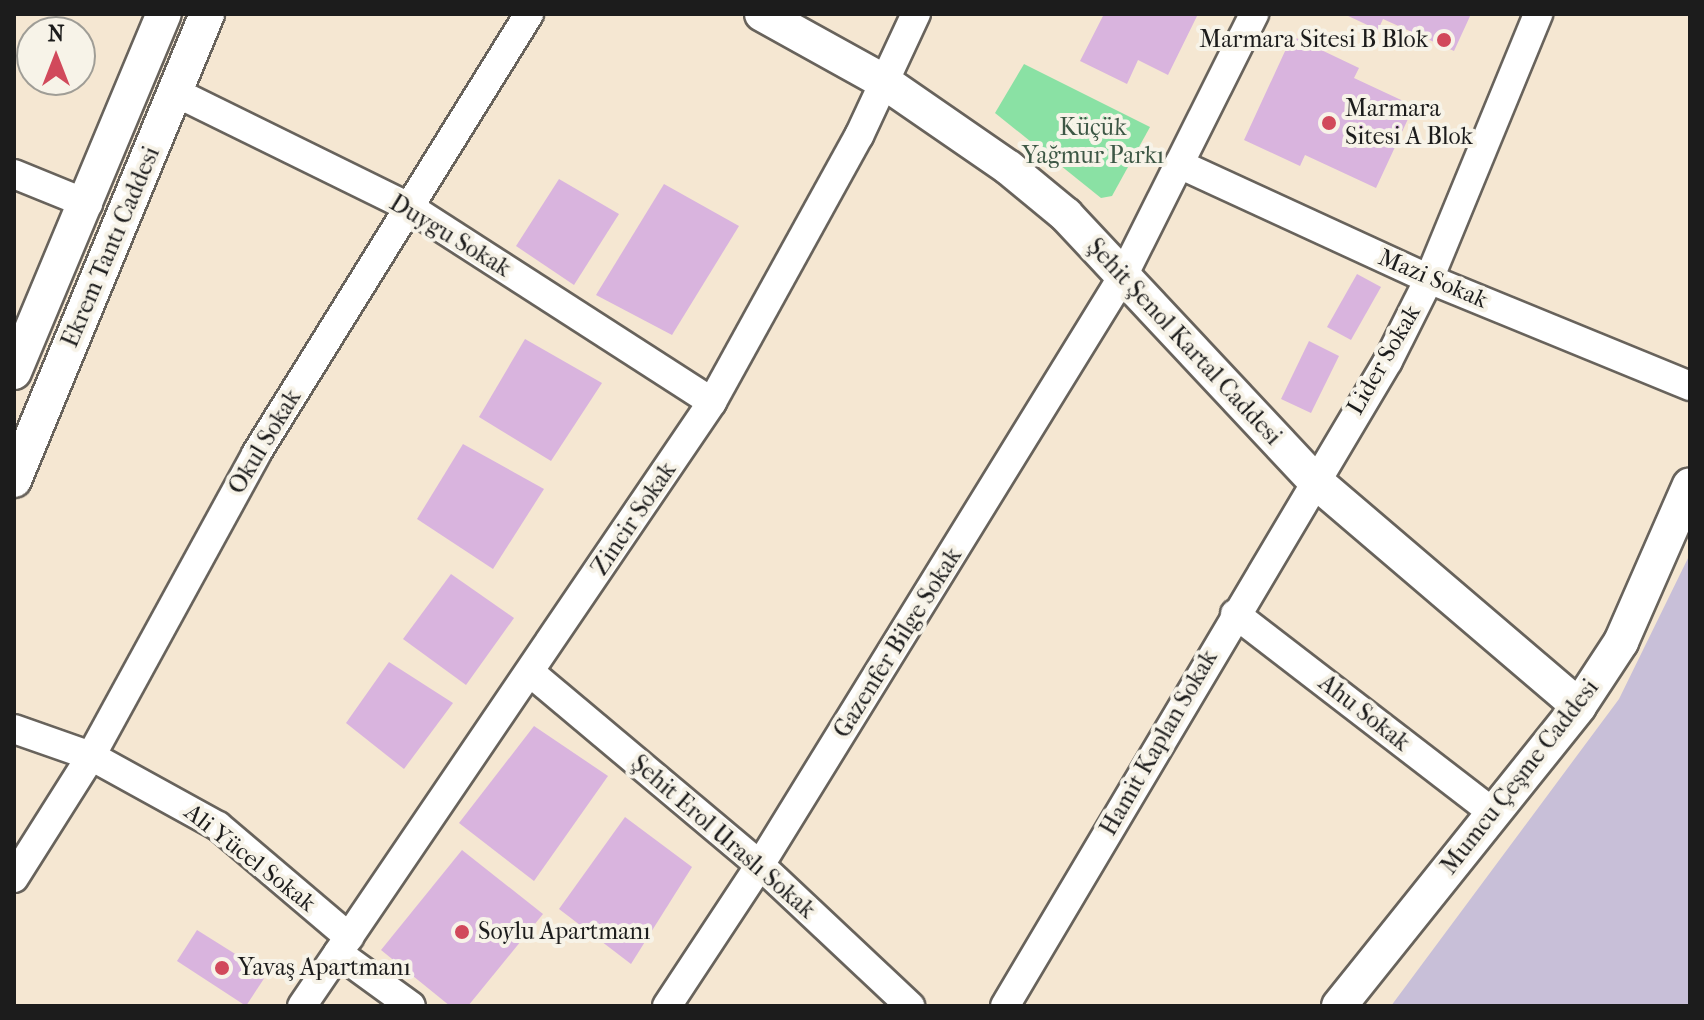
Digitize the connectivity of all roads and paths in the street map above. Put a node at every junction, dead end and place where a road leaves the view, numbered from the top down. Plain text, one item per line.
1 (164, 14) edge
2 (207, 14) edge
3 (529, 14) edge
4 (762, 14) edge
5 (916, 14) edge
6 (1254, 14) edge
7 (1538, 14) edge
8 (140, 78) junction
9 (883, 81) junction
10 (175, 92) junction
11 (1179, 164) junction
12 (14, 174) edge
13 (88, 204) junction
14 (411, 208) junction
15 (1123, 276) junction
16 (1429, 279) junction
17 (14, 372) edge
18 (1690, 386) edge
19 (712, 402) junction
20 (14, 480) edge
21 (1314, 480) junction
22 (1690, 485) edge
23 (1235, 614) junction
24 (531, 673) junction
25 (1579, 706) junction
26 (14, 729) edge
27 (91, 756) junction
28 (1493, 813) junction
29 (760, 865) junction
30 (14, 878) edge
31 (343, 945) junction
32 (302, 1006) edge
33 (411, 1006) edge
34 (667, 1006) edge
35 (910, 1006) edge
36 (1005, 1006) edge
37 (1339, 1006) edge

1 - 8 street, Ekrem Tantı Caddesi
2 - 10 street, Ekrem Tantı Caddesi
3 - 14 street, Okul Sokak
4 - 9 street, Şehit Şenol Kartal Caddesi
5 - 9 street, Zincir Sokak
6 - 11 street, Gazenfer Bilge Sokak
7 - 16 street, Lider Sokak
8 - 10 street
8 - 13 street, Ekrem Tantı Caddesi
9 - 15 street, Şehit Şenol Kartal Caddesi
9 - 19 street, Zincir Sokak
10 - 14 street, Duygu Sokak
10 - 20 street, Ekrem Tantı Caddesi
11 - 15 street, Gazenfer Bilge Sokak
11 - 16 street, Mazi Sokak
12 - 13 street
13 - 17 street, Ekrem Tantı Caddesi
14 - 19 street, Duygu Sokak
14 - 27 street, Okul Sokak
15 - 21 street, Şehit Şenol Kartal Caddesi
15 - 29 street, Gazenfer Bilge Sokak
16 - 18 street, Mazi Sokak
16 - 21 street, Lider Sokak
19 - 24 street, Zincir Sokak
21 - 23 street, Hamit Kaplan Sokak
21 - 25 street, Şehit Şenol Kartal Caddesi
22 - 25 street, Mumcu Çeşme Caddesi
23 - 28 street, Ahu Sokak
23 - 36 street, Hamit Kaplan Sokak
24 - 29 street, Şehit Erol Uraslı Sokak
24 - 31 street, Zincir Sokak
25 - 28 street, Mumcu Çeşme Caddesi
26 - 27 street, Ali Yücel Sokak
27 - 30 street, Okul Sokak
27 - 31 street, Ali Yücel Sokak
28 - 37 street, Mumcu Çeşme Caddesi
29 - 34 street, Gazenfer Bilge Sokak
29 - 35 street, Şehit Erol Uraslı Sokak
31 - 32 street, Zincir Sokak
31 - 33 street, Ali Yücel Sokak

